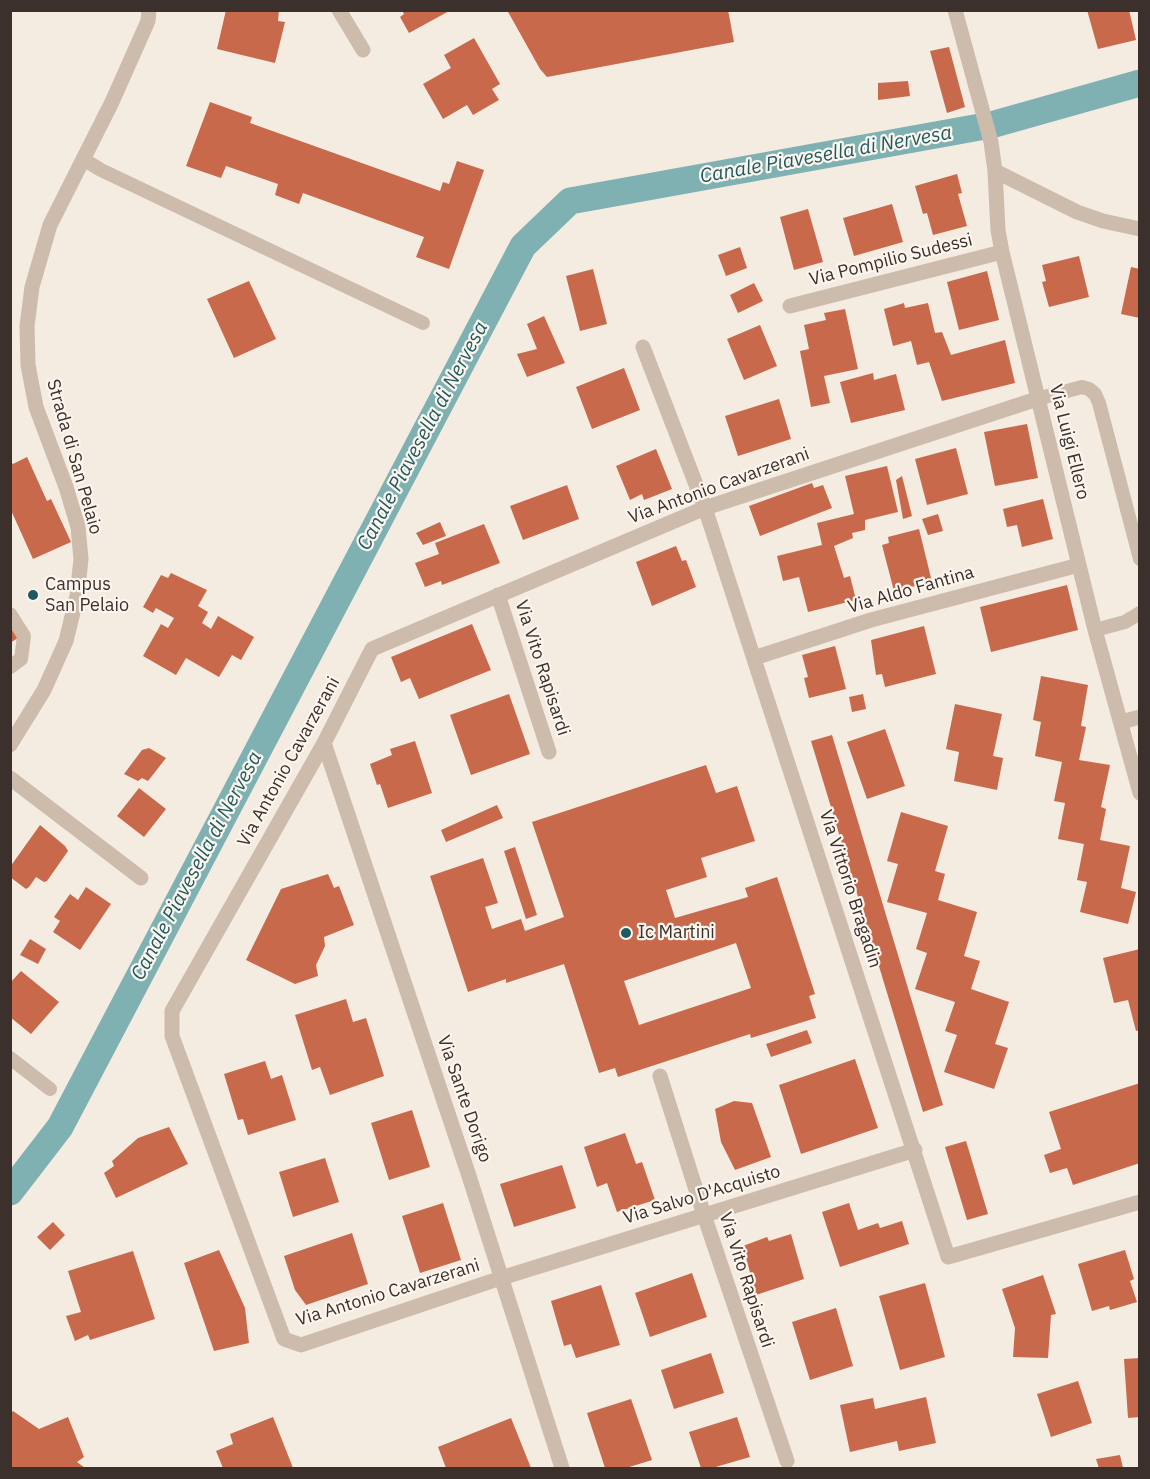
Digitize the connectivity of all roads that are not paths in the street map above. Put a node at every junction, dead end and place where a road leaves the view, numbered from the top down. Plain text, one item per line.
1 (149, 10) edge
2 (339, 10) edge
3 (955, 10) edge
4 (363, 50) dead end
5 (83, 159) junction
6 (995, 171) junction
7 (1140, 229) edge
8 (1002, 252) junction
9 (790, 306) dead end
10 (423, 322) dead end
11 (643, 347) dead end
12 (1038, 399) junction
13 (705, 508) junction
14 (1140, 559) edge
15 (1079, 565) junction
16 (498, 595) junction
17 (1140, 613) edge
18 (10, 614) edge
19 (1095, 630) junction
20 (754, 658) junction
21 (10, 667) edge
22 (1140, 717) edge
23 (1121, 722) junction
24 (324, 743) junction
25 (10, 744) edge
26 (549, 752) dead end
27 (10, 778) edge
28 (1140, 793) edge
29 (141, 878) dead end
30 (10, 1058) edge
31 (660, 1076) dead end
32 (50, 1089) dead end
33 (915, 1150) junction
34 (1140, 1202) edge
35 (704, 1215) junction
36 (501, 1278) junction
37 (787, 1461) dead end
38 (562, 1468) edge

1 - 5 street, Strada di San Pelaio
2 - 4 street
3 - 6 street, Via Luigi Ellero
5 - 10 lane
5 - 25 street, Strada di San Pelaio
6 - 7 street
6 - 8 street, Via Luigi Ellero
8 - 9 street, Via Pompilio Sudessi
8 - 12 street, Via Luigi Ellero
11 - 13 street, Via Vittorio Bragadin
12 - 13 street, Via Antonio Cavarzerani
12 - 14 lane
12 - 15 street, Via Luigi Ellero
13 - 16 street, Via Antonio Cavarzerani
13 - 20 street, Via Vittorio Bragadin
15 - 19 street, Via Luigi Ellero
15 - 20 street, Via Aldo Fantina
16 - 24 street, Via Antonio Cavarzerani
16 - 26 street, Via Vito Rapisardi
17 - 19 lane
18 - 21 lane
19 - 23 street, Via Luigi Ellero
20 - 33 street, Via Vittorio Bragadin
22 - 23 street
23 - 28 street, Via Luigi Ellero
24 - 36 street, Via Sante Dorigo
24 - 36 street, Via Antonio Cavarzerani
27 - 29 street
30 - 32 lane
31 - 35 street, Via Vito Rapisardi
33 - 34 street, Via Vittorio Bragadin
33 - 35 street, Via Salvo D'Acquisto
35 - 36 street, Via Salvo D'Acquisto
35 - 37 street, Via Vito Rapisardi
36 - 38 street, Via Sante Dorigo

